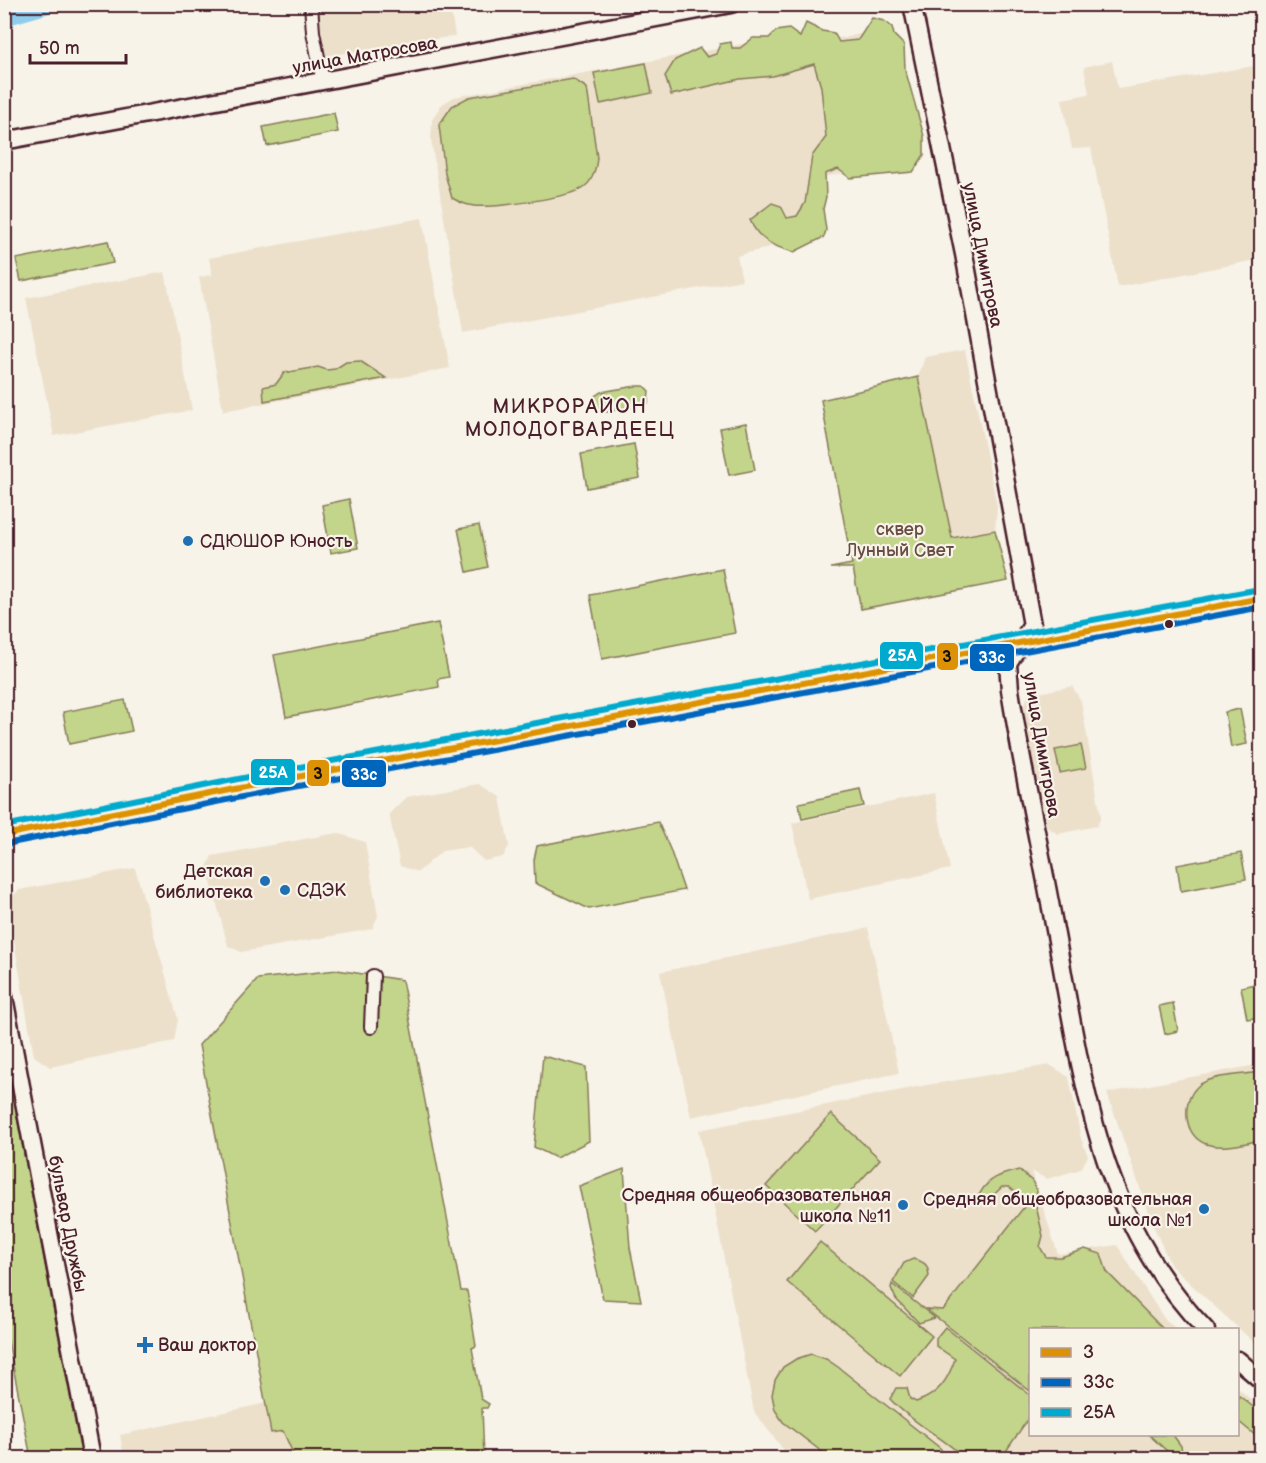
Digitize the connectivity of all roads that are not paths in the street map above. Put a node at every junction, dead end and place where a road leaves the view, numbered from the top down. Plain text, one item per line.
1 (311, 4) edge
2 (731, 4) edge
3 (912, 4) edge
4 (323, 82) junction
5 (4, 141) edge
6 (1262, 598) edge
7 (1020, 642) junction
8 (4, 835) edge
9 (373, 976) dead end
10 (4, 997) edge
11 (371, 1027) dead end
12 (1205, 1328) edge
13 (1239, 1361) edge
14 (1262, 1381) edge
15 (92, 1458) edge

1 - 4 street
2 - 4 main road, улица Матросова
3 - 7 main road, улица Димитрова
4 - 5 main road, улица Матросова
6 - 7 main road
7 - 8 main road
7 - 12 main road, улица Димитрова
9 - 11 street
10 - 15 main road, бульвар Дружбы
13 - 14 main road

